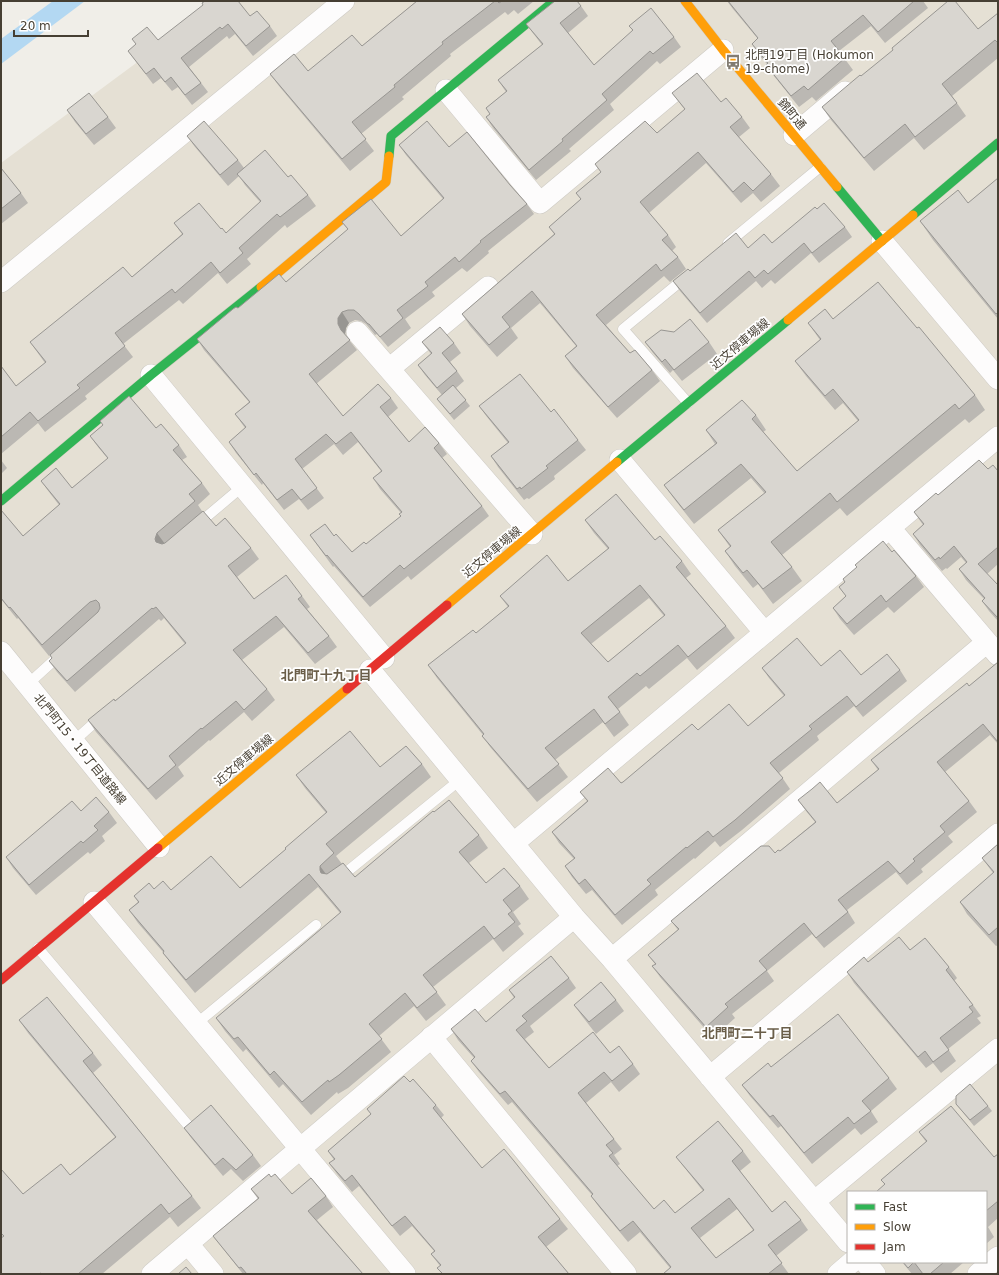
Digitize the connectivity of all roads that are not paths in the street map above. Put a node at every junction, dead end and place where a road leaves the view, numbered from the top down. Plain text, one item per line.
1 (344, 1) edge
2 (554, 1) edge
3 (686, 1) edge
4 (723, 50) junction
5 (859, 80) edge
6 (446, 90) junction
7 (794, 135) junction
8 (998, 143) edge
9 (820, 167) junction
10 (882, 241) junction
11 (722, 248) edge
12 (691, 273) edge
13 (1, 282) edge
14 (488, 287) dead end
15 (357, 332) dead end
16 (389, 369) junction
17 (151, 375) junction
18 (998, 379) edge
19 (688, 403) junction
20 (998, 437) edge
21 (620, 460) junction
22 (243, 486) junction
23 (1, 501) edge
24 (890, 528) junction
25 (192, 529) edge
26 (532, 534) junction
27 (765, 633) junction
28 (68, 648) edge
29 (992, 648) edge
30 (1, 652) edge
31 (377, 664) junction
32 (28, 684) junction
33 (109, 710) edge
34 (74, 741) junction
35 (461, 779) junction
36 (998, 834) edge
37 (514, 843) junction
38 (159, 847) junction
39 (335, 881) edge
40 (94, 902) junction
41 (574, 917) junction
42 (316, 924) dead end
43 (38, 948) junction
44 (612, 960) junction
45 (1, 980) edge
46 (196, 1024) junction
47 (431, 1038) junction
48 (998, 1049) edge
49 (710, 1077) junction
50 (186, 1124) edge
51 (300, 1148) junction
52 (815, 1201) junction
53 (847, 1241) edge
54 (188, 1244) junction
55 (998, 1257) edge
56 (851, 1263) edge
57 (866, 1263) edge
58 (152, 1274) edge
59 (213, 1274) edge
60 (405, 1274) edge
61 (626, 1274) edge
62 (838, 1274) edge
63 (875, 1274) edge
64 (978, 1274) edge

1 - 13 street
2 - 6 main road
3 - 4 main road, 錦町通
4 - 6 street
4 - 7 main road, 錦町通
5 - 7 street
6 - 17 main road
7 - 9 main road, 錦町通
8 - 10 main road, 近文停車場線
9 - 10 main road, 錦町通
9 - 11 lane
10 - 18 street
10 - 19 main road, 近文停車場線
12 - 19 lane
14 - 16 street
15 - 16 street
16 - 26 street
17 - 22 street
17 - 23 main road
19 - 21 main road, 近文停車場線
20 - 24 street
21 - 26 main road, 近文停車場線
21 - 27 street
22 - 25 lane
22 - 31 street
24 - 27 street
24 - 29 street
26 - 31 main road, 近文停車場線
27 - 37 street
28 - 32 lane
29 - 44 street
30 - 32 street, 北門町15・19丁目道路線
31 - 35 street
31 - 38 main road, 近文停車場線
32 - 34 street, 北門町15・19丁目道路線
33 - 34 lane
34 - 38 street, 北門町15・19丁目道路線
35 - 37 street
35 - 39 lane
36 - 49 street
37 - 41 street
38 - 40 main road, 近文停車場線
40 - 43 main road, 近文停車場線
40 - 46 street
41 - 44 street
41 - 47 street
42 - 46 lane
43 - 45 main road, 近文停車場線
43 - 50 lane
44 - 49 street
46 - 51 street
47 - 51 street
47 - 61 street
48 - 52 street
49 - 52 street
51 - 54 street
51 - 60 street
52 - 53 street
54 - 58 street
54 - 59 street
55 - 64 street
56 - 62 street
57 - 63 street

